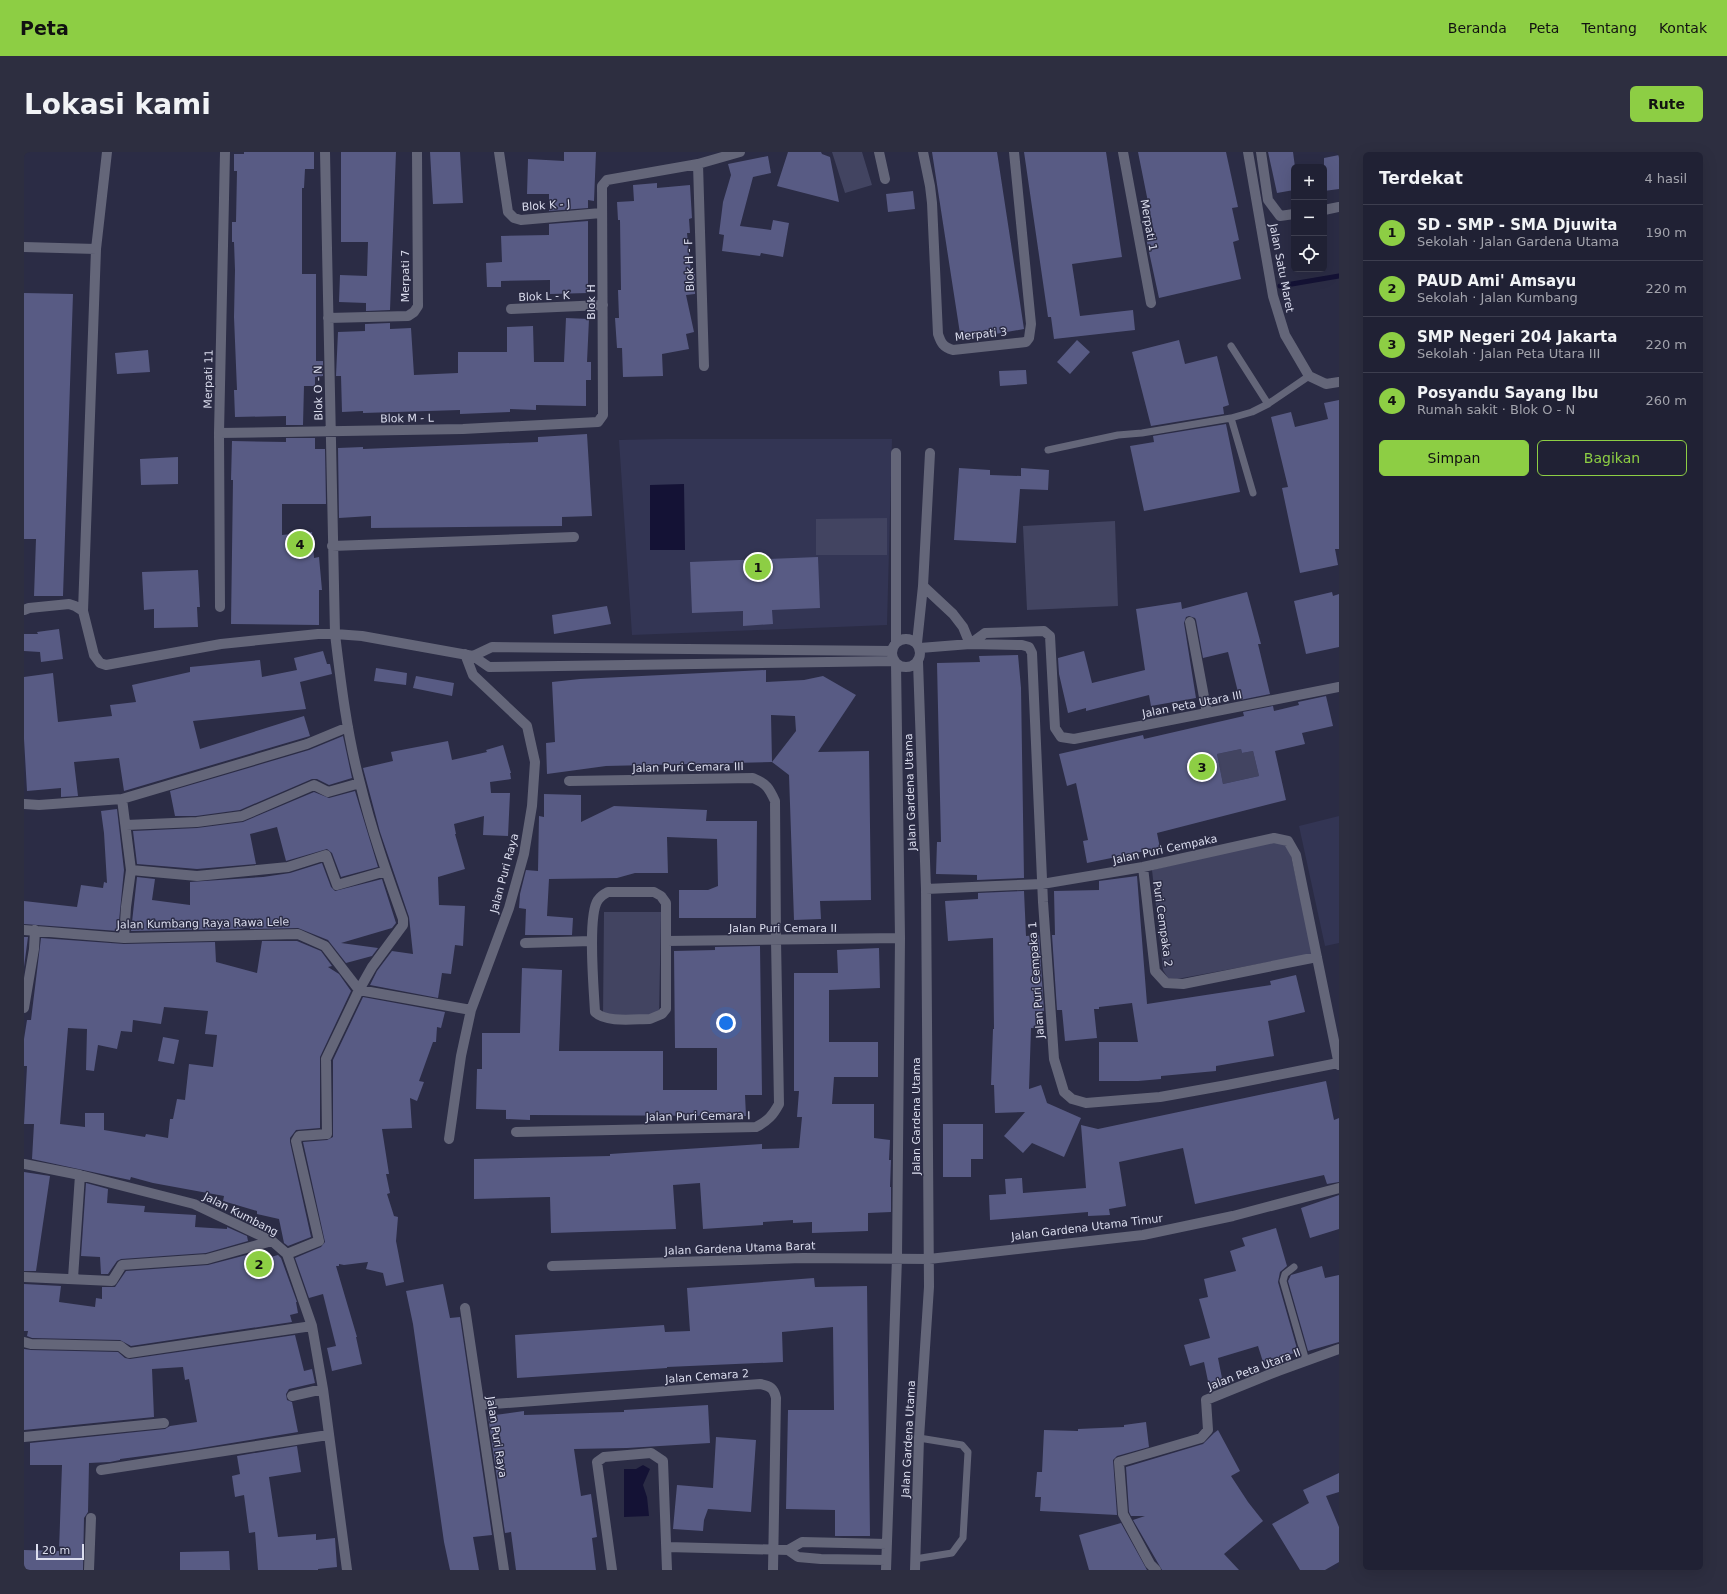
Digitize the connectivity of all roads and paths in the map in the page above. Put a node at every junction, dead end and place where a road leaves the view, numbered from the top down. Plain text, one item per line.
1 (108, 152) edge
2 (225, 152) edge
3 (326, 152) edge
4 (417, 152) edge
5 (499, 152) edge
6 (740, 152) edge
7 (879, 152) edge
8 (923, 152) edge
9 (1014, 152) edge
10 (1123, 152) edge
11 (1248, 152) edge
12 (1261, 152) edge
13 (698, 164) junction
14 (885, 179) dead end
15 (1339, 207) edge
16 (1327, 209) edge
17 (601, 213) junction
18 (1291, 214) edge
19 (24, 247) edge
20 (96, 249) junction
21 (1151, 303) dead end
22 (603, 305) junction
23 (510, 309) dead end
24 (328, 318) junction
25 (1232, 346) dead end
26 (704, 366) dead end
27 (1309, 376) junction
28 (1339, 382) edge
29 (1268, 404) junction
30 (1231, 418) junction
31 (595, 423) joint
32 (330, 432) junction
33 (219, 433) junction
34 (1048, 450) dead end
35 (896, 453) dead end
36 (930, 453) dead end
37 (1253, 493) dead end
38 (574, 537) dead end
39 (332, 546) junction
40 (923, 586) junction
41 (220, 607) dead end
42 (26, 608) edge
43 (83, 611) junction
44 (1190, 622) dead end
45 (335, 634) junction
46 (970, 644) junction
47 (918, 646) junction
48 (895, 654) junction
49 (469, 655) junction
50 (918, 662) junction
51 (1339, 687) edge
52 (1208, 713) junction
53 (348, 727) junction
54 (569, 781) dead end
55 (360, 783) junction
56 (122, 799) junction
57 (24, 804) edge
58 (126, 825) junction
59 (1143, 867) junction
60 (131, 870) junction
61 (386, 872) junction
62 (1042, 884) junction
63 (926, 889) junction
64 (24, 930) edge
65 (35, 930) junction
66 (124, 938) junction
67 (900, 938) junction
68 (776, 940) junction
69 (666, 941) junction
70 (592, 942) junction
71 (526, 943) dead end
72 (1317, 957) junction
73 (359, 990) junction
74 (24, 1008) edge
75 (470, 1010) junction
76 (1339, 1064) edge
77 (516, 1132) dead end
78 (449, 1139) dead end
79 (24, 1164) edge
80 (80, 1175) junction
81 (1339, 1188) edge
82 (272, 1241) junction
83 (287, 1254) junction
84 (898, 1258) junction
85 (929, 1258) junction
86 (552, 1266) dead end
87 (1294, 1267) dead end
88 (24, 1277) edge
89 (73, 1278) junction
90 (465, 1308) dead end
91 (312, 1326) junction
92 (24, 1342) edge
93 (1339, 1350) edge
94 (1306, 1361) junction
95 (323, 1389) junction
96 (292, 1396) dead end
97 (480, 1405) junction
98 (164, 1424) dead end
99 (328, 1435) junction
100 (24, 1437) edge
101 (919, 1438) junction
102 (101, 1470) dead end
103 (91, 1518) dead end
104 (886, 1544) junction
105 (667, 1547) junction
106 (774, 1550) junction
107 (788, 1550) junction
108 (916, 1559) junction
109 (886, 1565) edge
110 (89, 1570) edge
111 (347, 1570) edge
112 (504, 1570) edge
113 (612, 1570) edge
114 (668, 1570) edge
115 (773, 1570) edge
116 (915, 1570) edge
117 (1156, 1570) edge

1 - 20 street
2 - 33 street, Merpati 11
3 - 24 street, Blok O - N
4 - 24 street, Merpati 7
5 - 17 street, Blok K - J
6 - 13 street
7 - 14 street
8 - 9 street, Merpati 3
10 - 21 street, Merpati 1
11 - 27 street, Jalan Satu Maret
12 - 18 street
13 - 17 street, Blok H
13 - 26 street, Blok H - F
15 - 16 street
17 - 22 street, Blok H
19 - 20 street
20 - 43 street
22 - 23 street, Blok L - K
22 - 31 street, Blok H
24 - 32 street, Blok O - N
25 - 29 lane
27 - 28 street
27 - 29 lane
29 - 30 lane
30 - 34 lane
30 - 37 lane
31 - 32 street, Blok M - L
32 - 33 street, Blok M - L
32 - 39 street, Blok O - N
33 - 41 street, Merpati 11
35 - 48 street, Jalan Gardena Utama
36 - 40 street
38 - 39 street
39 - 45 street, Blok O - N
40 - 46 street
40 - 47 street
42 - 43 street
43 - 45 street
44 - 52 street
45 - 49 street
45 - 53 street, Blok O - N
46 - 47 street, Jalan Puri Cempaka 1
46 - 52 street, Jalan Peta Utara III
46 - 62 street, Jalan Puri Cempaka 1
47 - 48 street
47 - 50 street
48 - 49 street
48 - 49 street
48 - 50 street
48 - 67 street, Jalan Gardena Utama
49 - 75 street, Jalan Puri Raya
50 - 63 street, Jalan Gardena Utama
51 - 52 street, Jalan Peta Utara III
53 - 55 street, Blok O - N
53 - 56 street
54 - 68 street, Jalan Puri Cemara III
55 - 58 street
55 - 61 street, Blok O - N
56 - 57 street
56 - 58 street
58 - 60 street
59 - 62 street, Jalan Puri Cempaka
59 - 72 street, Jalan Puri Cempaka
59 - 72 street, Puri Cempaka 2
60 - 61 street
60 - 66 street
61 - 73 street, Blok O - N
62 - 63 street, Jalan Puri Cempaka
62 - 76 street, Jalan Puri Cempaka 1
63 - 85 street, Jalan Gardena Utama
64 - 65 street, Jalan Kumbang Raya Rawa Lele
65 - 66 street, Jalan Kumbang Raya Rawa Lele
65 - 74 street
66 - 73 street, Jalan Kumbang Raya Rawa Lele
67 - 68 street, Jalan Puri Cemara II
67 - 84 street, Jalan Gardena Utama
68 - 69 street, Jalan Puri Cemara II
68 - 77 street, Jalan Puri Cemara I
69 - 70 street
69 - 70 street
70 - 71 street
72 - 76 street
73 - 75 street
73 - 83 street
75 - 78 street, Jalan Puri Raya
79 - 80 street, Jalan Kumbang
80 - 82 street, Jalan Kumbang
80 - 89 street
81 - 85 street, Jalan Gardena Utama Timur
82 - 83 street, Jalan Kumbang
82 - 89 street
83 - 91 street, Jalan Kumbang
84 - 85 street, Jalan Gardena Utama Barat
84 - 86 street, Jalan Gardena Utama Barat
84 - 104 street, Jalan Gardena Utama
85 - 101 street, Jalan Gardena Utama
87 - 94 lane
88 - 89 street
90 - 97 street, Jalan Puri Raya
91 - 92 street
91 - 95 street, Jalan Kumbang
93 - 94 street, Jalan Peta Utara II
94 - 117 street, Jalan Peta Utara II
95 - 96 street
95 - 99 street, Jalan Kumbang
97 - 106 street, Jalan Cemara 2
97 - 112 street, Jalan Puri Raya
98 - 100 street
99 - 102 street
99 - 111 street, Jalan Kumbang
101 - 108 street, Jalan Gardena Utama
101 - 108 lane
103 - 110 street
104 - 107 street
104 - 109 street, Jalan Gardena Utama
105 - 106 street
105 - 113 street
105 - 114 street
106 - 107 street
106 - 115 street
107 - 109 street
108 - 116 street, Jalan Gardena Utama

